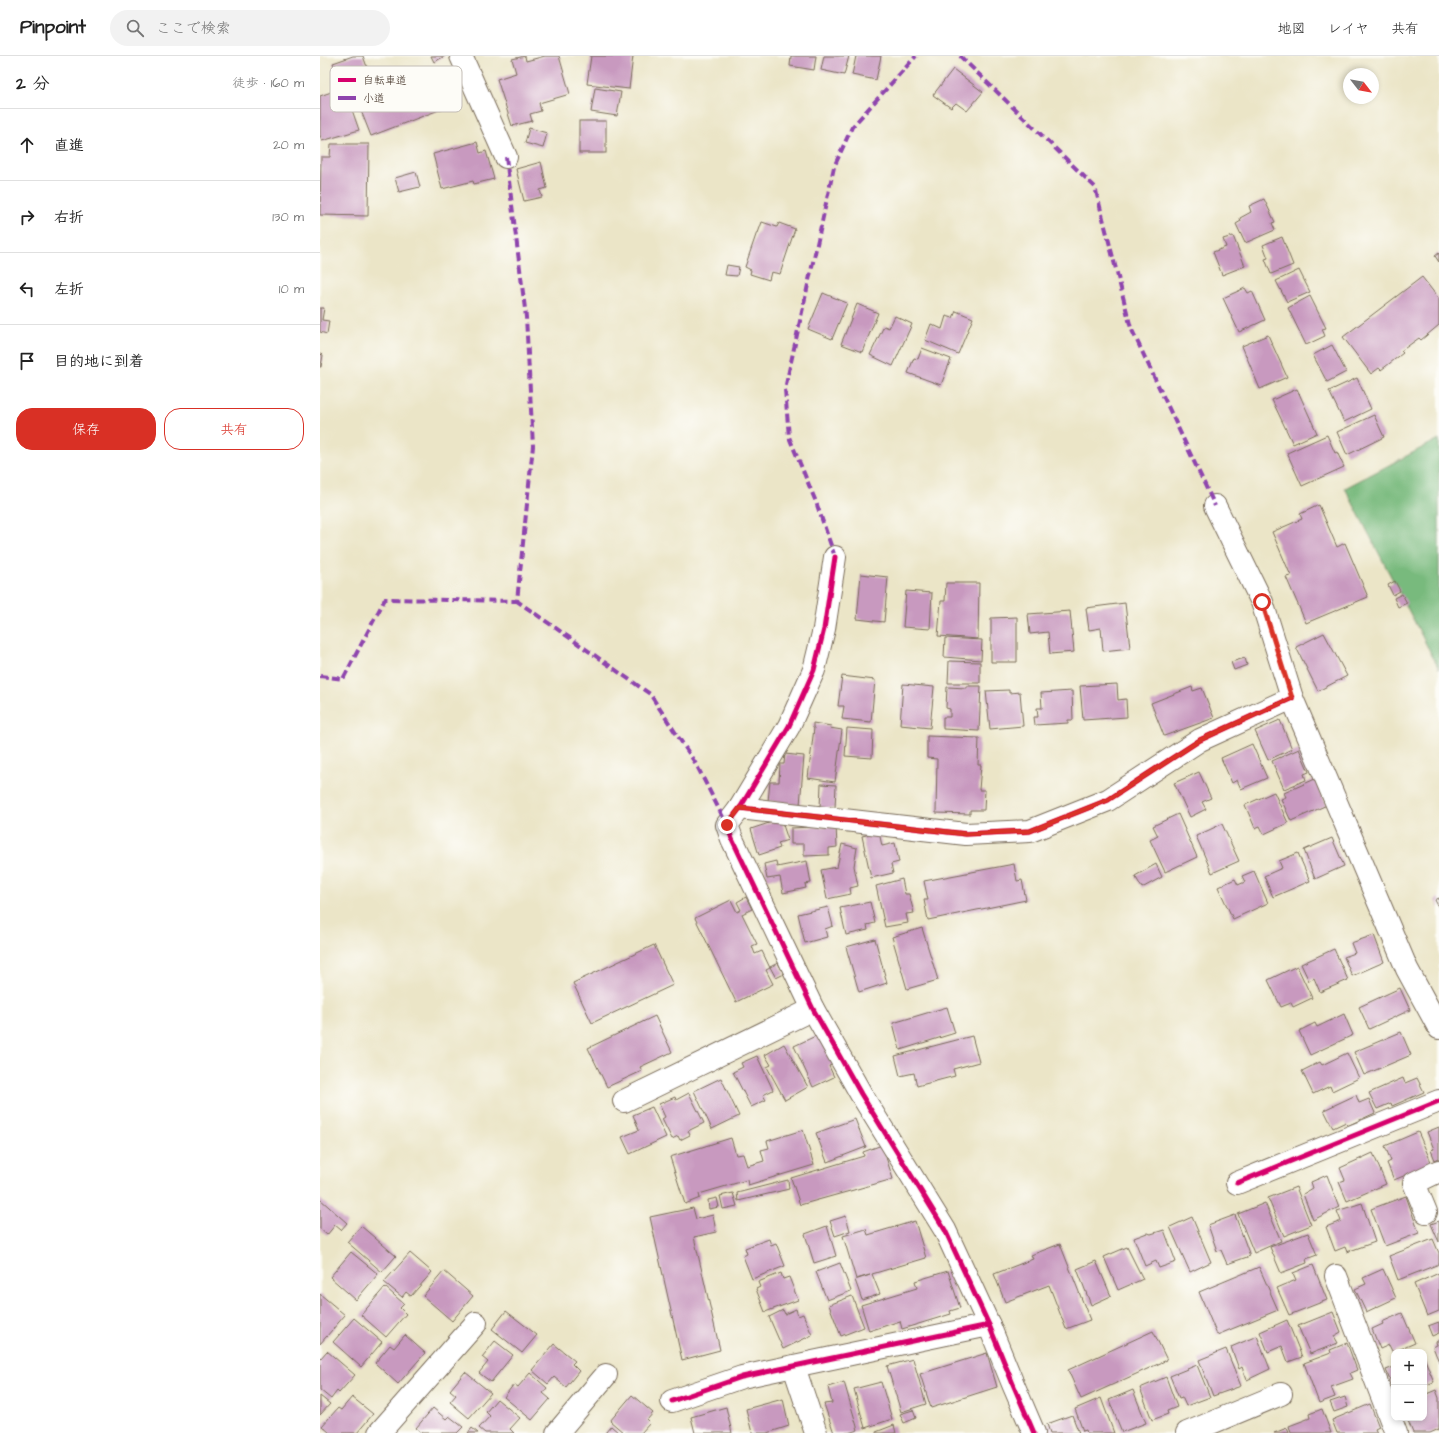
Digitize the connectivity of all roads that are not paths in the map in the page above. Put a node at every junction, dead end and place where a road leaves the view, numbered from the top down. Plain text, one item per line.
1 (462, 56) edge
2 (506, 157) dead end
3 (1215, 506) dead end
4 (835, 557) dead end
5 (1292, 698) junction
6 (740, 808) junction
7 (813, 1009) junction
8 (1439, 1028) edge
9 (624, 1101) dead end
10 (1439, 1102) edge
11 (1439, 1172) edge
12 (1237, 1183) dead end
13 (1426, 1212) dead end
14 (1336, 1276) dead end
15 (476, 1323) dead end
16 (989, 1325) junction
17 (794, 1367) junction
18 (606, 1375) dead end
19 (1281, 1394) dead end
20 (672, 1401) dead end
21 (379, 1433) edge
22 (556, 1433) edge
23 (816, 1433) edge
24 (1034, 1433) edge
25 (1187, 1433) edge
26 (1396, 1433) edge

1 - 2 street
3 - 5 street
4 - 6 street
5 - 6 street
5 - 8 street
6 - 7 street
7 - 9 street
7 - 16 street
10 - 12 street
11 - 13 street
14 - 26 street
15 - 21 street
16 - 17 street
16 - 24 street
17 - 20 street
17 - 23 street
18 - 22 street
19 - 25 street

